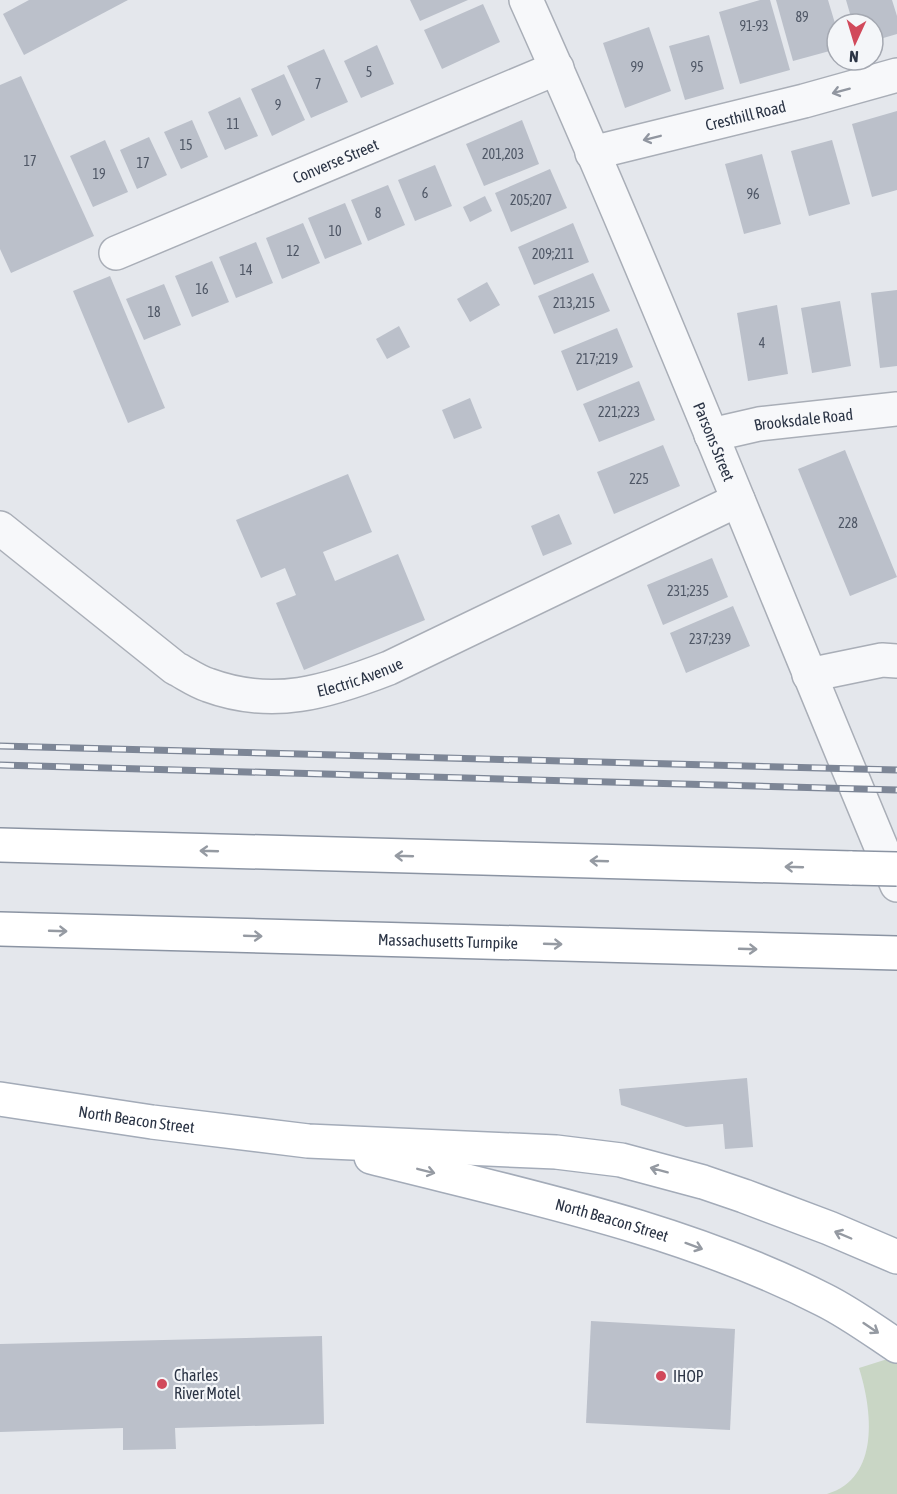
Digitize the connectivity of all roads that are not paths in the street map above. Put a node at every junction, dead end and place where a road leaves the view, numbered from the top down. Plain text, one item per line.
1 (526, 0) edge
2 (557, 68) junction
3 (897, 75) edge
4 (592, 153) junction
5 (116, 254) dead end
6 (897, 409) edge
7 (711, 435) junction
8 (738, 500) junction
9 (0, 528) edge
10 (897, 661) edge
11 (809, 675) junction
12 (0, 845) edge
13 (897, 869) edge
14 (897, 885) edge
15 (0, 929) edge
16 (892, 953) edge
17 (0, 1099) edge
18 (308, 1141) junction
19 (897, 1257) edge
20 (897, 1346) edge

1 - 2 street, Parsons Street
2 - 4 street, Parsons Street
2 - 5 street, Converse Street
3 -> 4 street, Cresthill Road
4 - 7 street, Parsons Street
6 - 7 street, Brooksdale Road
7 - 8 street, Parsons Street
8 - 9 street, Electric Avenue
8 - 11 street, Parsons Street
10 - 11 street
11 - 14 street, Parsons Street
13 -> 12 main road, bridge
15 -> 16 main road, Massachusetts Turnpike
17 - 18 main road, North Beacon Street
19 -> 18 main road, North Beacon Street
18 -> 20 main road, North Beacon Street

